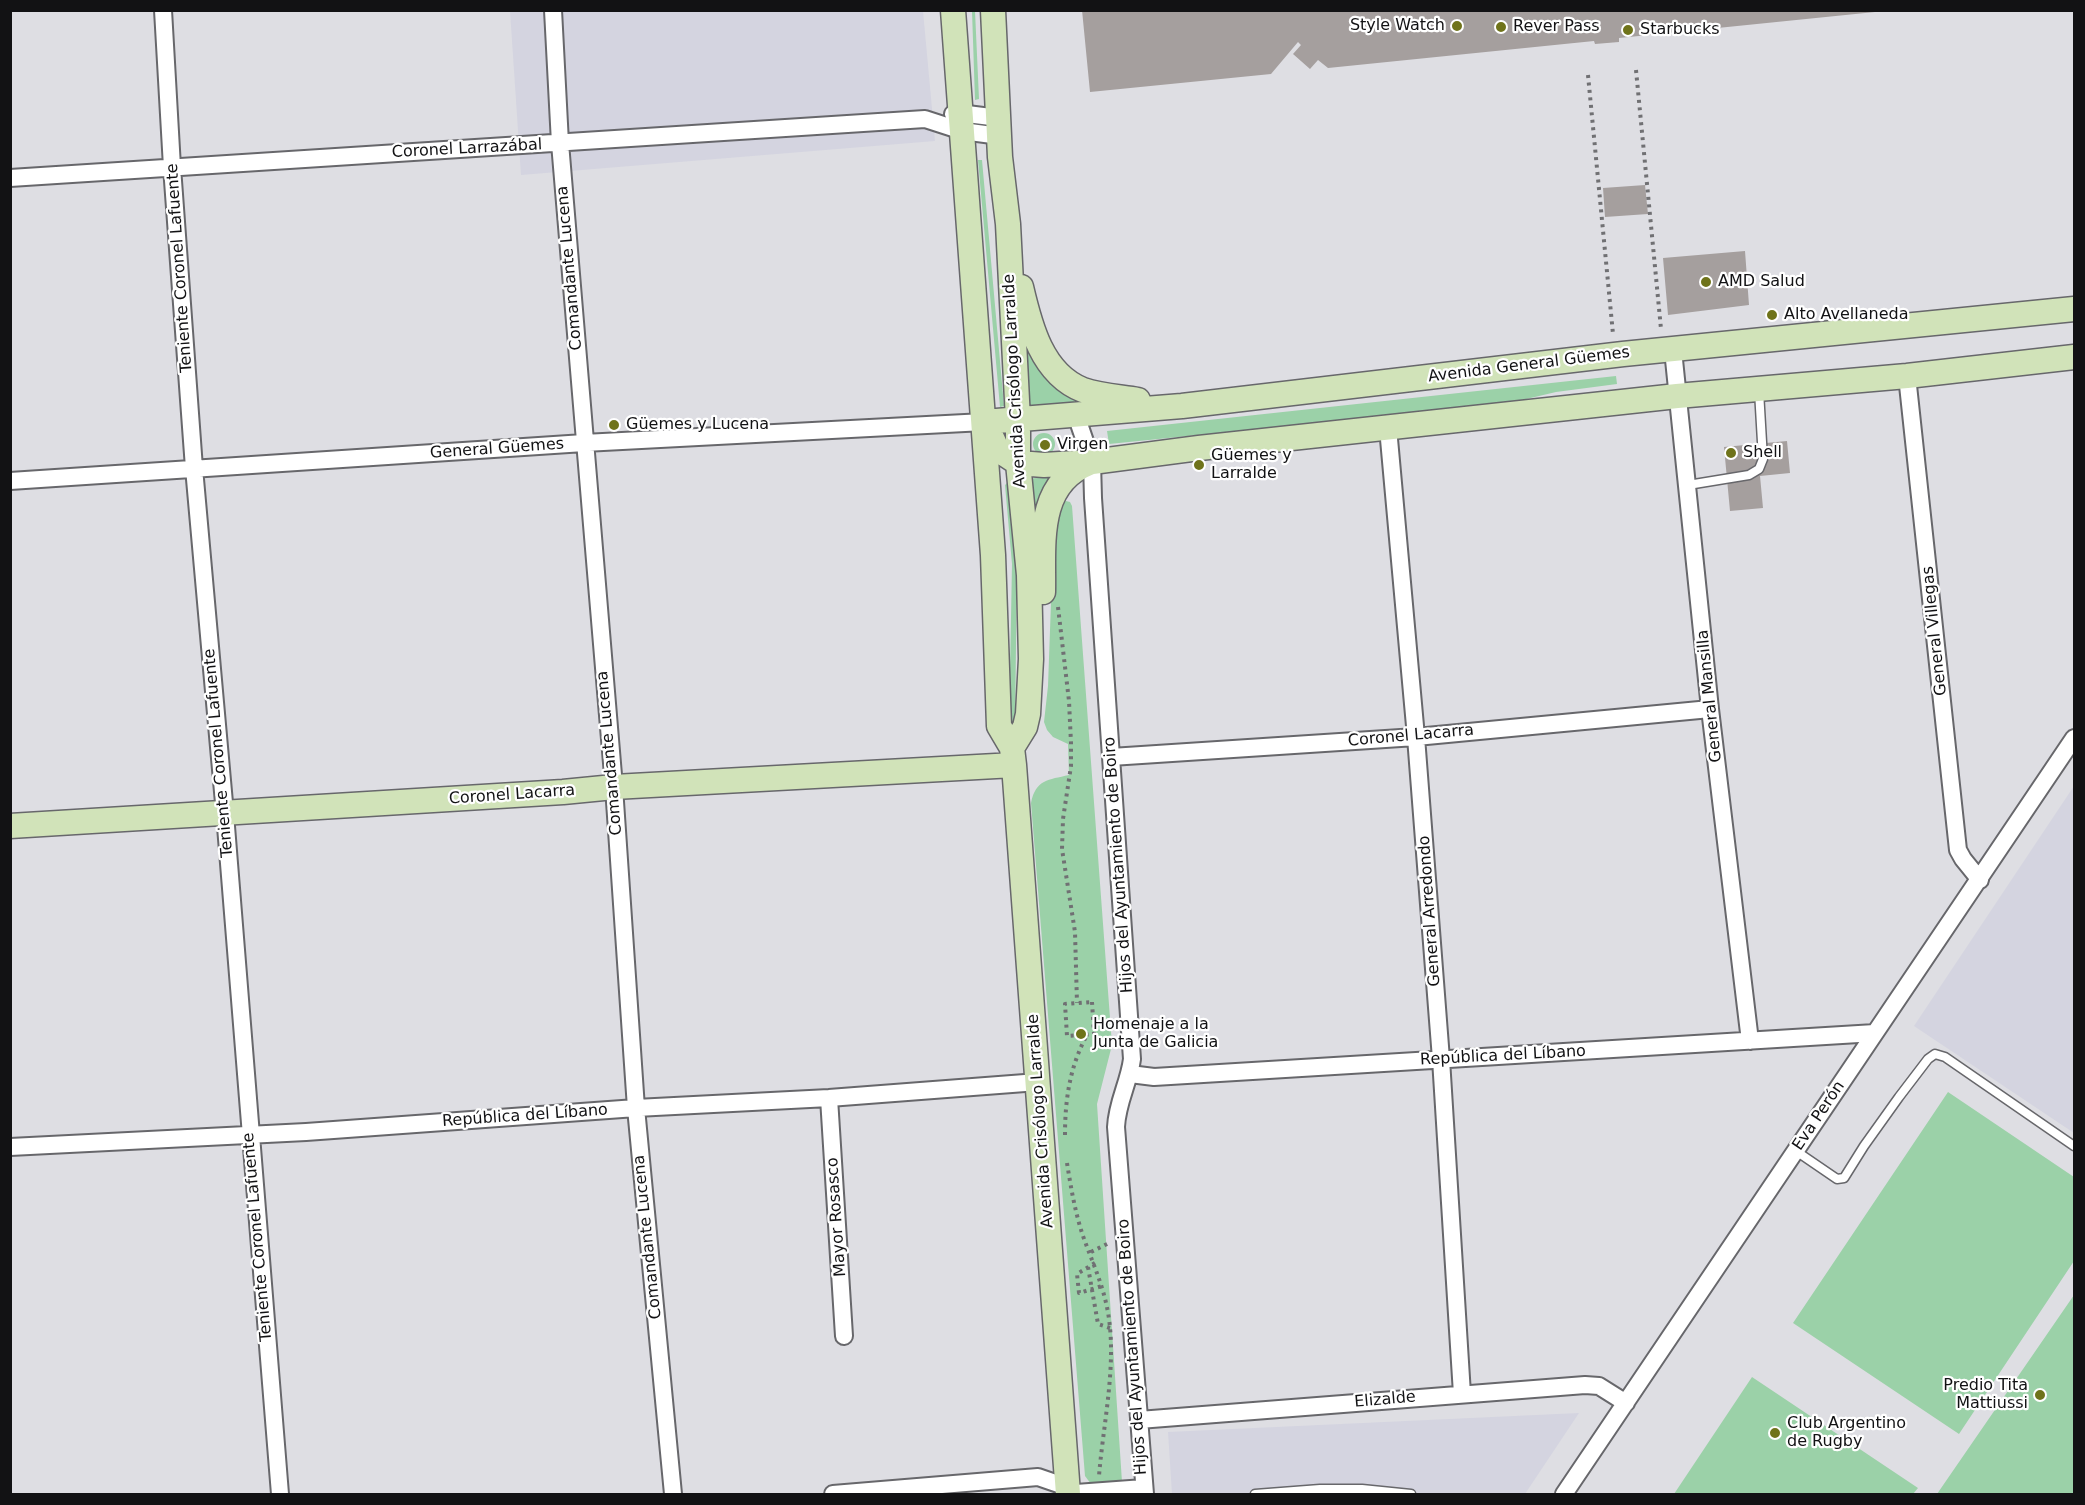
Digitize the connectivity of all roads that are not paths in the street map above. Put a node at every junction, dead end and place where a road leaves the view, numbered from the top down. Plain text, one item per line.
1 (163, 10) edge
2 (553, 10) edge
3 (952, 10) edge
4 (993, 10) edge
5 (961, 122) junction
6 (1000, 127) junction
7 (560, 143) junction
8 (172, 166) junction
9 (10, 178) edge
10 (1008, 224) junction
11 (2074, 309) edge
12 (1668, 350) junction
13 (2074, 357) edge
14 (1908, 376) junction
15 (1759, 388) junction
16 (1677, 396) junction
17 (1182, 406) junction
18 (1076, 415) junction
19 (1018, 420) junction
20 (984, 422) junction
21 (1388, 428) junction
22 (584, 443) junction
23 (1092, 462) junction
24 (1018, 463) junction
25 (194, 468) junction
26 (10, 481) edge
27 (1688, 485) junction
28 (1031, 659) junction
29 (1710, 709) junction
30 (1416, 737) junction
31 (2074, 738) edge
32 (1013, 757) junction
33 (1111, 757) junction
34 (614, 787) junction
35 (225, 814) junction
36 (10, 826) edge
37 (1980, 880) junction
38 (1875, 1032) junction
39 (1750, 1041) junction
40 (1441, 1059) junction
41 (1130, 1074) junction
42 (1038, 1082) junction
43 (829, 1098) junction
44 (636, 1108) junction
45 (250, 1134) junction
46 (2074, 1146) edge
47 (10, 1147) edge
48 (1796, 1151) junction
49 (844, 1336) dead end
50 (1462, 1394) junction
51 (1626, 1403) junction
52 (1138, 1420) junction
53 (1067, 1491) edge
54 (1144, 1491) edge
55 (280, 1494) edge
56 (673, 1494) edge
57 (834, 1494) edge
58 (1255, 1494) edge
59 (1411, 1494) edge
60 (1564, 1494) edge

1 - 8 street, Teniente Coronel Lafuente
2 - 7 street, Comandante Lucena
3 - 5 main road, Avenida Crisólogo Larralde
4 - 6 main road, Avenida Crisólogo Larralde
5 - 6 street, Coronel Larrazábal
5 - 7 street, Coronel Larrazábal
5 - 20 main road, Avenida Crisólogo Larralde
6 - 10 main road, Avenida Crisólogo Larralde
7 - 8 street, Coronel Larrazábal
7 - 22 street, Comandante Lucena
8 - 9 street, Coronel Larrazábal
8 - 25 street, Teniente Coronel Lafuente
10 - 17 main road
10 - 19 main road, Avenida Crisólogo Larralde
11 - 12 main road, Avenida General Güemes
12 - 16 street, General Mansilla
12 - 17 main road, Avenida General Güemes
13 - 14 main road
14 - 15 main road
14 - 37 street, General Villegas
15 - 16 main road
15 - 27 lane
16 - 21 main road
16 - 27 street, General Mansilla
17 - 18 main road, Avenida General Güemes
18 - 19 main road, Avenida General Güemes
18 - 23 street, Hijos del Ayuntamiento de Boiro
19 - 20 main road, Avenida General Güemes
19 - 24 main road, Avenida Crisólogo Larralde
20 - 22 street, General Güemes
20 - 24 main road
20 - 32 main road, Avenida Crisólogo Larralde
21 - 23 main road
21 - 30 street, General Arredondo
22 - 25 street, General Güemes
22 - 34 street, Comandante Lucena
23 - 24 main road
23 - 28 main road
23 - 33 street, Hijos del Ayuntamiento de Boiro
24 - 28 main road, Avenida Crisólogo Larralde
25 - 26 street, General Güemes
25 - 35 street, Teniente Coronel Lafuente
27 - 29 street, General Mansilla
28 - 32 main road, Avenida Crisólogo Larralde
29 - 30 street, Coronel Lacarra
29 - 39 street, General Mansilla
30 - 33 street, Coronel Lacarra
30 - 40 street, General Arredondo
31 - 37 street, Eva Perón
32 - 34 main road, Coronel Lacarra
32 - 42 main road, Avenida Crisólogo Larralde
33 - 41 street, Hijos del Ayuntamiento de Boiro
34 - 35 main road, Coronel Lacarra
34 - 44 street, Comandante Lucena
35 - 36 main road, Coronel Lacarra
35 - 45 street, Teniente Coronel Lafuente
37 - 38 street, Eva Perón
38 - 39 street, República del Líbano
38 - 48 street, Eva Perón
39 - 40 street, República del Líbano
40 - 41 street, República del Líbano
40 - 50 street, General Arredondo
41 - 52 street, Hijos del Ayuntamiento de Boiro
42 - 43 street, República del Líbano
42 - 53 main road, Avenida Crisólogo Larralde
43 - 44 street, República del Líbano
43 - 49 street, Mayor Rosasco
44 - 45 street, República del Líbano
44 - 56 street, Comandante Lucena
45 - 47 street, República del Líbano
45 - 55 street, Teniente Coronel Lafuente
46 - 48 lane
48 - 51 street, Eva Perón
50 - 51 street, Elizalde
50 - 52 street, Elizalde
51 - 60 street, Eva Perón
52 - 54 street, Hijos del Ayuntamiento de Boiro
53 - 54 street
53 - 57 street
58 - 59 lane

